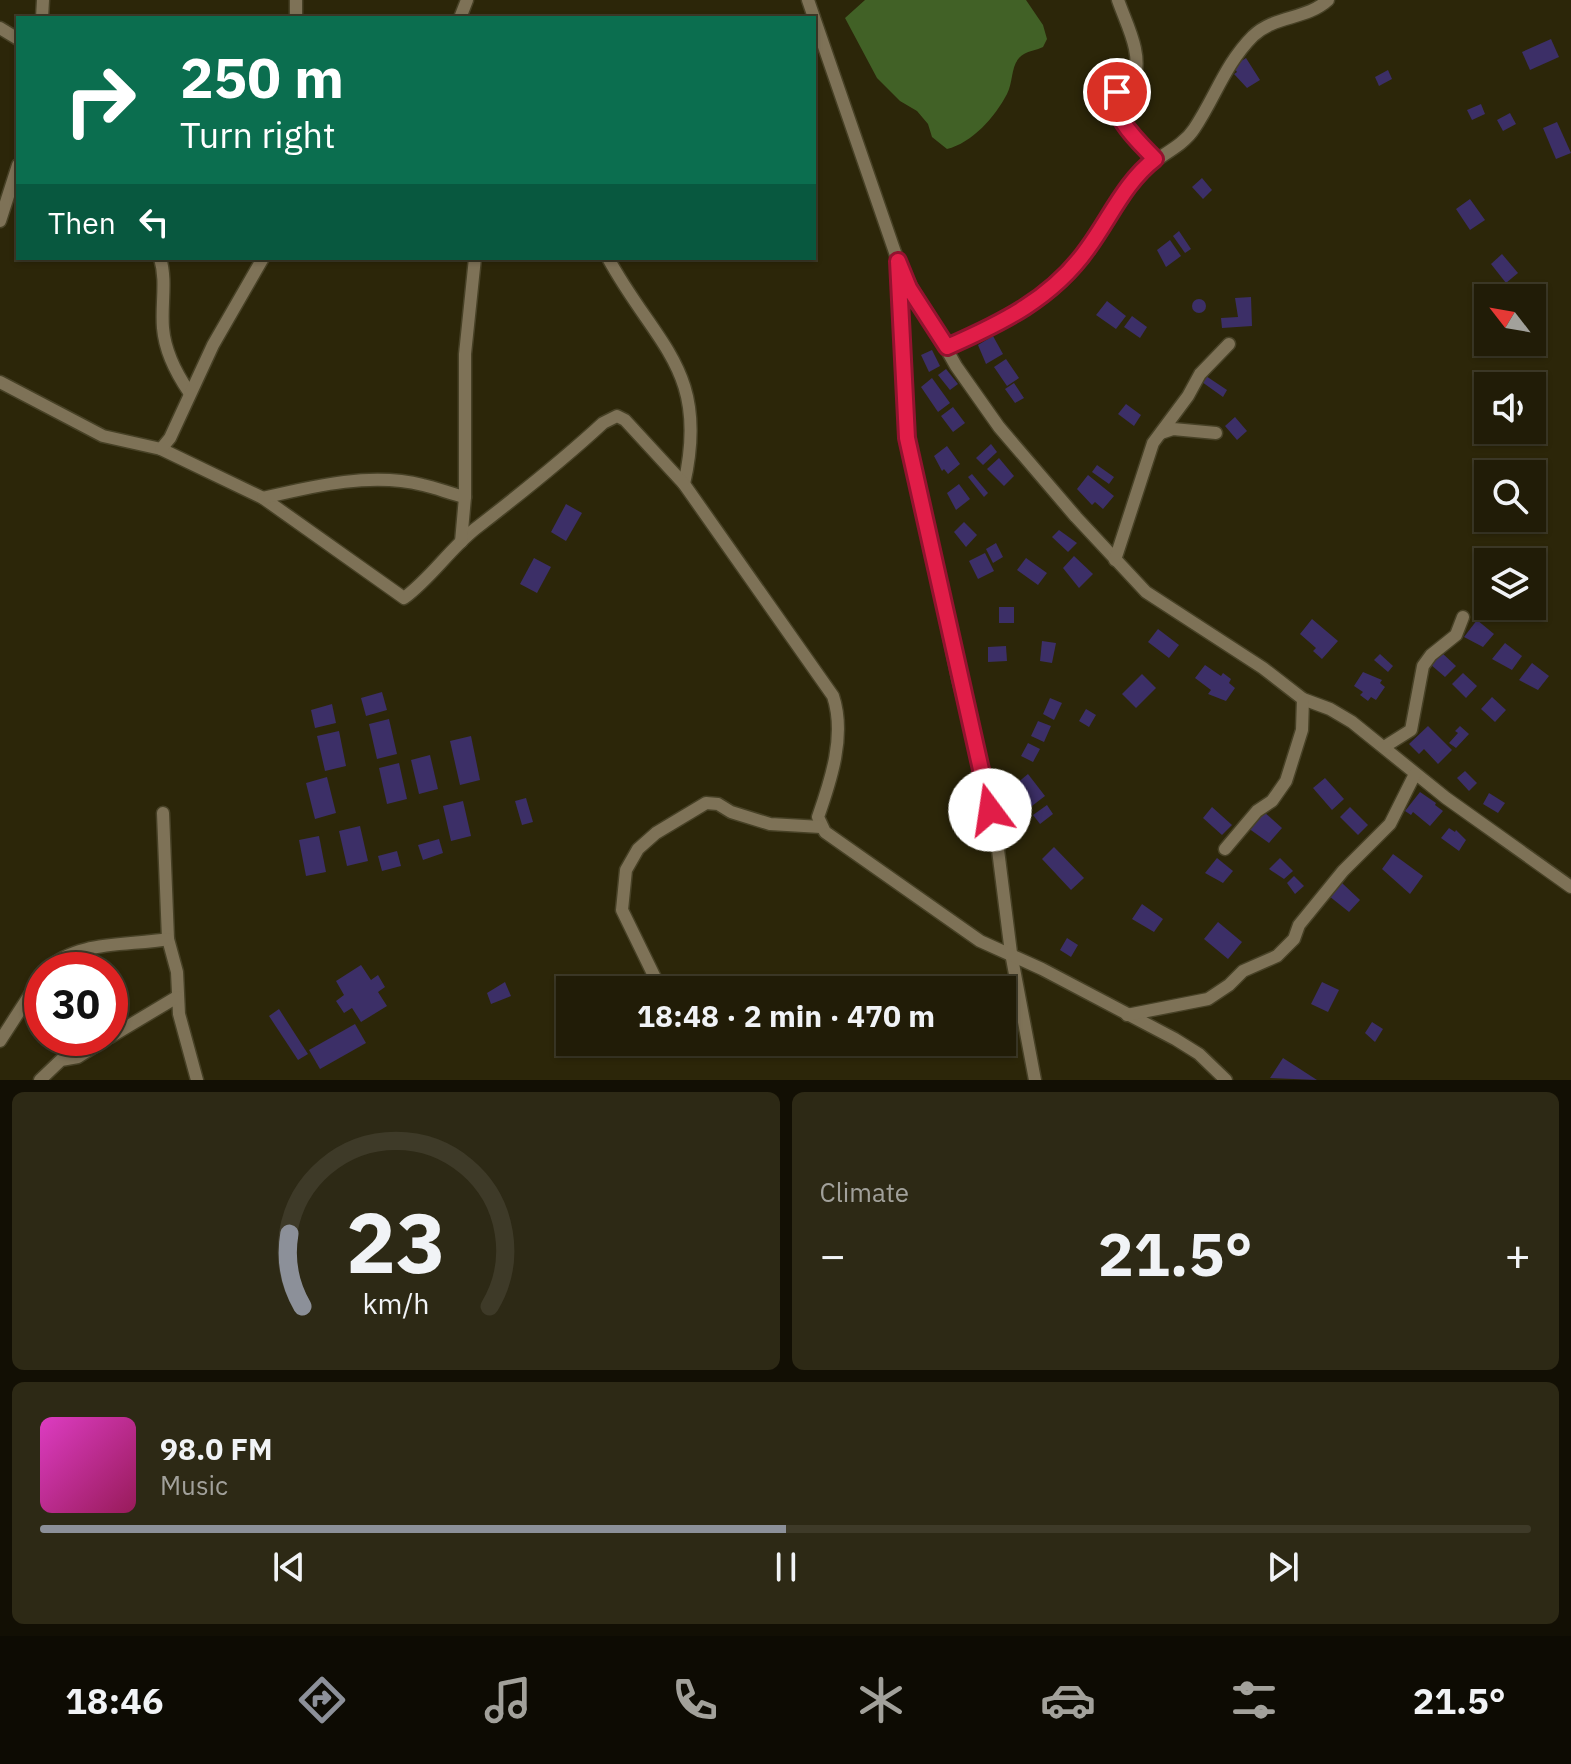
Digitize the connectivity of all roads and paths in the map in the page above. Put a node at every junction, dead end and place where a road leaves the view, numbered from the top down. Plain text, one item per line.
1 (1118, 0) edge
2 (1328, 0) edge
3 (816, 23) edge
4 (1155, 159) junction
5 (16, 171) edge
6 (0, 221) edge
7 (160, 260) edge
8 (262, 260) edge
9 (475, 260) edge
10 (609, 260) edge
11 (898, 261) junction
12 (1229, 344) dead end
13 (947, 347) junction
14 (0, 382) edge
15 (189, 392) junction
16 (1216, 433) dead end
17 (1158, 434) junction
18 (161, 449) junction
19 (684, 484) junction
20 (465, 497) junction
21 (263, 498) junction
22 (461, 542) junction
23 (1115, 560) junction
24 (1463, 617) dead end
25 (1303, 699) junction
26 (1384, 747) junction
27 (1415, 774) junction
28 (163, 813) dead end
29 (821, 827) junction
30 (1225, 849) dead end
31 (1571, 887) edge
32 (168, 939) junction
33 (82, 952) edge
34 (1011, 953) junction
35 (654, 976) edge
36 (177, 997) junction
37 (24, 1004) edge
38 (1127, 1015) junction
39 (128, 1026) edge
40 (0, 1041) edge
41 (80, 1056) edge
42 (40, 1080) edge
43 (197, 1080) edge
44 (1035, 1080) edge
45 (1226, 1080) edge

1 - 4 street
2 - 4 street
3 - 11 street
4 - 13 street
5 - 6 street
7 - 15 street
8 - 15 street
9 - 20 street
10 - 19 street
11 - 13 street
11 - 34 street
12 - 17 street
13 - 23 street
14 - 18 street
15 - 18 street
16 - 17 street
17 - 23 street
18 - 21 street
19 - 22 street
19 - 29 street
20 - 21 street
20 - 22 street
21 - 22 street
23 - 25 street
24 - 26 street
25 - 26 street
25 - 30 street
26 - 27 street
27 - 31 street
27 - 38 street
28 - 32 street
29 - 34 street
29 - 35 street
32 - 33 street
32 - 36 street
34 - 38 street
34 - 44 street
36 - 39 street
36 - 43 street
37 - 40 street
38 - 45 street
41 - 42 street

